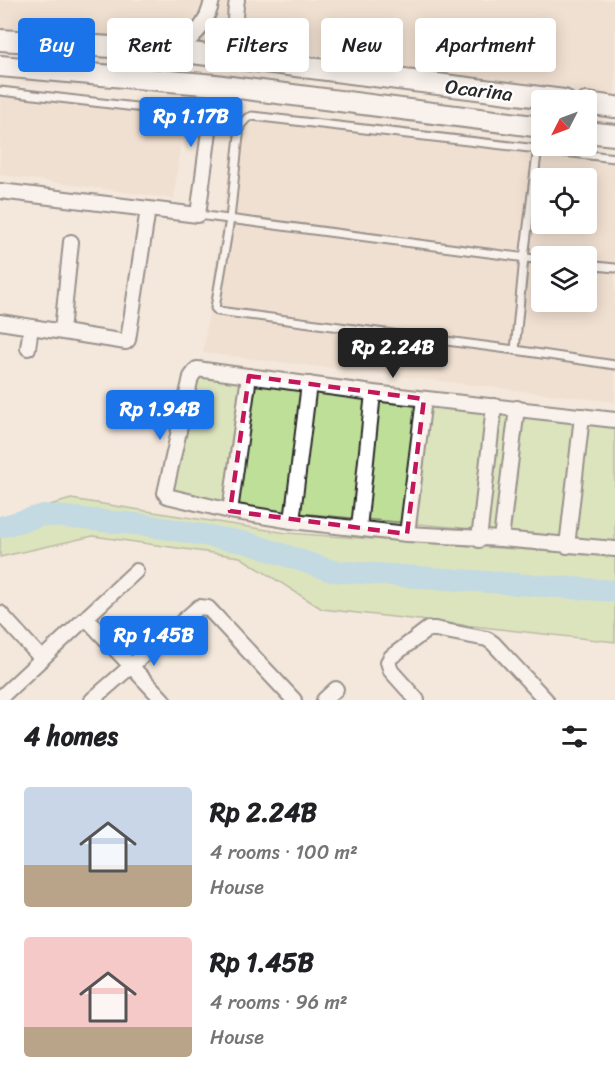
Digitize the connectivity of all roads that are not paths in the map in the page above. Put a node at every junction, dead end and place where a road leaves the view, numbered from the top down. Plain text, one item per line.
1 (212, 0) edge
2 (237, 0) edge
3 (235, 18) edge
4 (193, 37) edge
5 (0, 40) edge
6 (107, 47) edge
7 (0, 66) edge
8 (309, 69) edge
9 (215, 85) junction
10 (0, 91) edge
11 (531, 96) edge
12 (597, 105) edge
13 (615, 107) edge
14 (212, 116) junction
15 (531, 126) edge
16 (597, 133) edge
17 (615, 135) edge
18 (531, 146) edge
19 (597, 155) edge
20 (538, 156) edge
21 (615, 158) edge
22 (0, 194) edge
23 (148, 209) junction
24 (198, 215) junction
25 (230, 219) junction
26 (71, 242) dead end
27 (524, 258) junction
28 (531, 259) edge
29 (597, 266) edge
30 (615, 268) edge
31 (0, 322) edge
32 (31, 327) junction
33 (62, 331) junction
34 (28, 348) dead end
35 (515, 350) junction
36 (615, 365) edge
37 (249, 376) junction
38 (309, 384) junction
39 (373, 393) junction
40 (424, 399) junction
41 (495, 406) junction
42 (517, 408) junction
43 (582, 416) junction
44 (615, 420) edge
45 (230, 511) junction
46 (292, 521) junction
47 (359, 528) junction
48 (407, 534) junction
49 (501, 539) junction
50 (479, 540) junction
51 (567, 546) junction
52 (615, 549) edge
53 (136, 571) dead end
54 (0, 613) edge
55 (86, 618) junction
56 (42, 659) junction
57 (131, 666) junction
58 (336, 688) dead end
59 (0, 698) edge
60 (92, 700) edge
61 (163, 700) edge
62 (294, 700) edge
63 (324, 700) edge
64 (417, 700) edge
65 (546, 700) edge

1 - 4 street
2 - 3 street
5 - 6 main road, Ocarina
7 - 9 main road, Ocarina
8 - 11 main road, Ocarina
9 - 14 street
9 - 15 main road, Ocarina
10 - 14 lane
12 - 13 main road
14 - 24 street
16 - 17 main road
18 - 25 lane
19 - 21 lane
20 - 27 lane
22 - 23 street
23 - 24 street
23 - 33 street
24 - 25 lane
25 - 27 lane
25 - 35 lane
26 - 33 street
27 - 28 lane
27 - 35 lane
29 - 30 lane
31 - 32 street
32 - 33 street
32 - 34 street
35 - 36 lane
37 - 38 street
37 - 45 street
37 - 45 street
38 - 39 street
38 - 46 street
39 - 40 street
39 - 47 street
40 - 41 street
40 - 48 street
41 - 42 street
41 - 50 street
42 - 43 street
42 - 49 street
43 - 44 street
43 - 51 street
45 - 46 street
46 - 47 street
47 - 48 street
48 - 50 street
49 - 50 street
49 - 51 street
51 - 52 street
53 - 55 street
54 - 56 street
55 - 56 street
55 - 57 street
56 - 59 street
57 - 60 street
57 - 61 street
57 - 62 street
58 - 63 street
64 - 65 street

